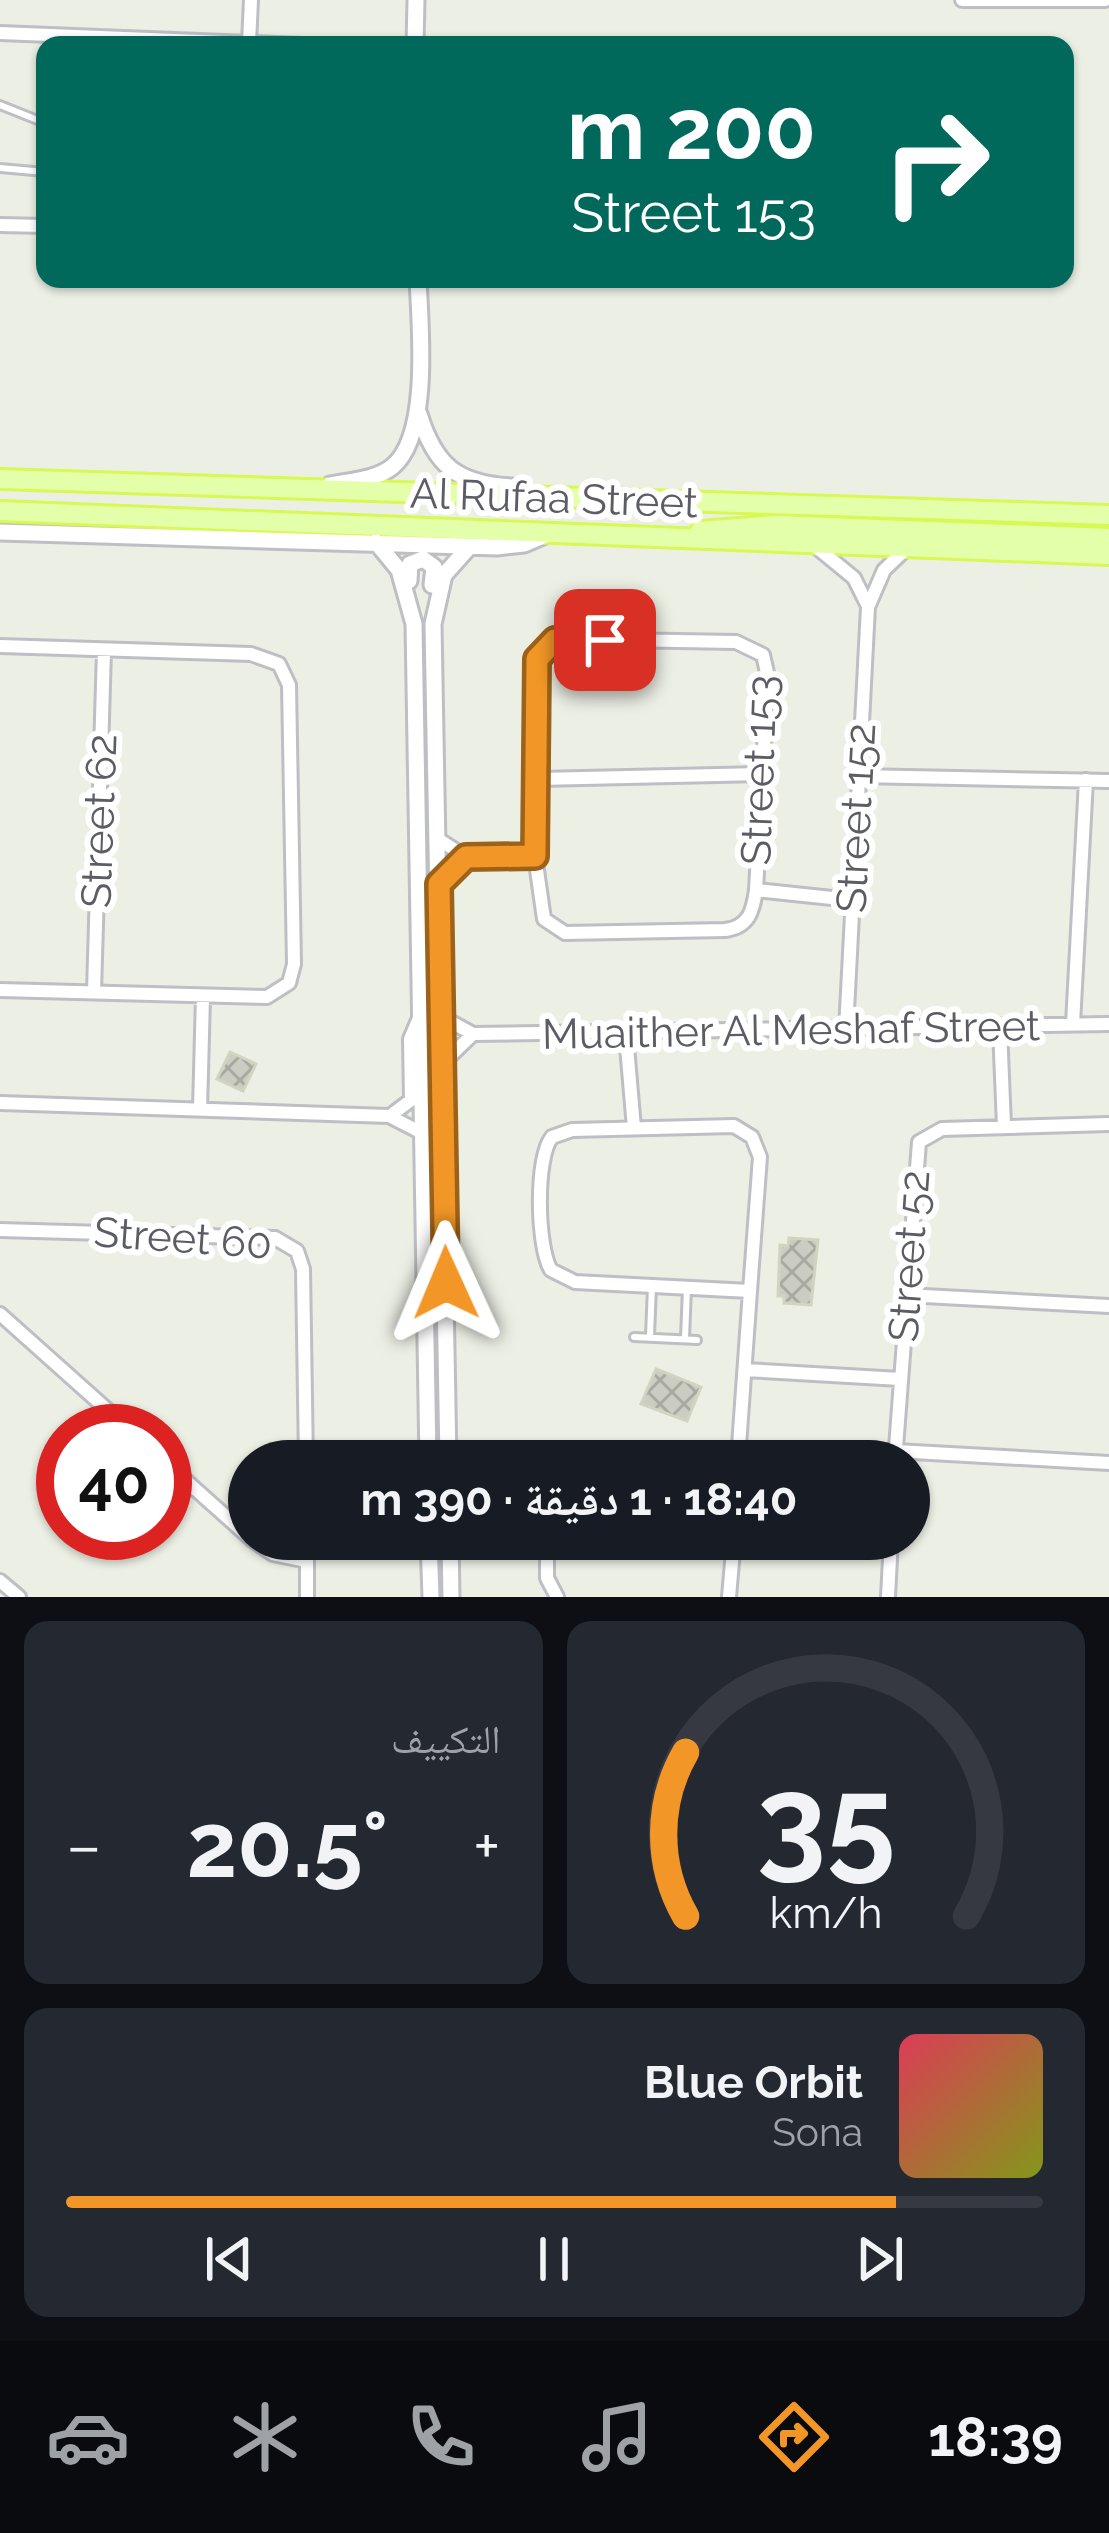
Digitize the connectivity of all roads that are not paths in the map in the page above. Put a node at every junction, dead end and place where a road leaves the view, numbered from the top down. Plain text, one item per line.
1 (250, 0) edge
2 (416, 0) edge
3 (962, 0) edge
4 (1105, 0) edge
5 (0, 33) edge
6 (75, 36) edge
7 (249, 36) edge
8 (415, 36) edge
9 (0, 105) edge
10 (36, 119) edge
11 (0, 168) edge
12 (36, 171) edge
13 (0, 225) edge
14 (36, 226) edge
15 (418, 288) edge
16 (418, 411) junction
17 (0, 479) edge
18 (306, 490) junction
19 (566, 498) junction
20 (0, 512) edge
21 (1109, 512) edge
22 (556, 530) junction
23 (0, 532) edge
24 (672, 538) junction
25 (1109, 538) edge
26 (376, 542) junction
27 (814, 545) junction
28 (469, 547) junction
29 (908, 547) junction
30 (1109, 555) edge
31 (868, 607) junction
32 (414, 624) junction
33 (433, 624) junction
34 (0, 646) edge
35 (104, 650) junction
36 (763, 774) junction
37 (858, 776) junction
38 (538, 778) junction
39 (1086, 780) junction
40 (1109, 781) edge
41 (438, 839) junction
42 (535, 856) junction
43 (466, 857) junction
44 (439, 884) junction
45 (756, 890) junction
46 (851, 900) junction
47 (0, 990) edge
48 (94, 992) junction
49 (203, 996) junction
50 (421, 1014) junction
51 (442, 1017) junction
52 (1073, 1024) junction
53 (1109, 1024) edge
54 (1000, 1028) junction
55 (846, 1030) junction
56 (473, 1034) junction
57 (626, 1034) junction
58 (443, 1063) junction
59 (0, 1103) edge
60 (200, 1110) junction
61 (389, 1116) junction
62 (1109, 1124) edge
63 (1004, 1126) junction
64 (634, 1128) junction
65 (424, 1134) junction
66 (0, 1230) edge
67 (652, 1286) junction
68 (687, 1288) junction
69 (750, 1292) junction
70 (905, 1295) junction
71 (1109, 1306) edge
72 (0, 1314) edge
73 (634, 1337) dead end
74 (650, 1338) junction
75 (685, 1340) junction
76 (697, 1340) dead end
77 (745, 1370) junction
78 (900, 1379) junction
79 (101, 1404) edge
80 (306, 1440) edge
81 (428, 1440) edge
82 (448, 1440) edge
83 (740, 1440) edge
84 (897, 1440) edge
85 (930, 1457) edge
86 (1109, 1462) edge
87 (192, 1486) edge
88 (228, 1518) edge
89 (302, 1560) edge
90 (430, 1560) edge
91 (450, 1560) edge
92 (547, 1560) edge
93 (732, 1560) edge
94 (890, 1560) edge
95 (307, 1561) joint
96 (0, 1581) edge
97 (19, 1597) edge
98 (307, 1597) edge
99 (431, 1597) edge
100 (451, 1597) edge
101 (557, 1597) edge
102 (729, 1597) edge
103 (888, 1597) edge

1 - 7 street
2 - 8 street
3 - 4 street
5 - 6 street
9 - 10 lane
11 - 12 lane
13 - 14 street
15 - 16 street
16 - 18 street
16 - 19 street
17 - 18 main road, Al Rufaa Street
18 - 19 main road, Al Rufaa Street
19 - 21 main road, Al Rufaa Street
20 - 22 main road, Al Rufaa Street
22 - 24 main road, Al Rufaa Street
22 - 28 street, Al Rufaa Street
23 - 26 street, Al Rufaa Street
24 - 25 main road
24 - 27 main road, Al Rufaa Street
26 - 28 street, Al Rufaa Street
26 - 32 street
27 - 29 main road, Al Rufaa Street
27 - 31 street
28 - 33 street
29 - 30 main road, Al Rufaa Street
29 - 31 street, Street 152
31 - 37 street, Street 152
32 - 33 street
32 - 50 street
33 - 41 street
34 - 35 street
35 - 48 street, Street 62
35 - 49 street
36 - 38 street
36 - 38 street, Street 153
36 - 45 street, Street 153
37 - 39 street
37 - 46 street, Street 152
38 - 42 street, Street 153
39 - 40 street
39 - 52 street
41 - 43 street
41 - 44 street
42 - 43 street
42 - 45 street, Street 153
43 - 44 street
44 - 51 street
45 - 46 street, Street 153
46 - 55 street, Street 152
47 - 48 street
48 - 49 street
49 - 60 street
50 - 61 street
50 - 65 street
51 - 56 street, Muaither Al Meshaf Street
51 - 58 street
52 - 53 street, Muaither Al Meshaf Street
52 - 54 street, Muaither Al Meshaf Street
54 - 55 street, Muaither Al Meshaf Street
54 - 63 street
55 - 57 street, Muaither Al Meshaf Street
56 - 57 street, Muaither Al Meshaf Street
56 - 58 street
57 - 64 street
58 - 82 street
59 - 60 street
60 - 61 street
61 - 65 street
62 - 63 street, Street 52
63 - 70 street, Street 52
64 - 67 street
64 - 69 street
65 - 81 street
66 - 80 street, Street 60
67 - 68 street
67 - 74 lane
68 - 69 street
68 - 75 lane
69 - 77 street
70 - 71 street
70 - 78 street, Street 52
72 - 79 street
73 - 74 lane
74 - 75 lane
75 - 76 lane
77 - 78 street
77 - 83 street
78 - 84 street, Street 52
85 - 86 street
87 - 88 street
89 - 95 street
90 - 99 street
91 - 100 street
92 - 101 street
93 - 102 street
94 - 103 street
95 - 98 street
96 - 97 street

